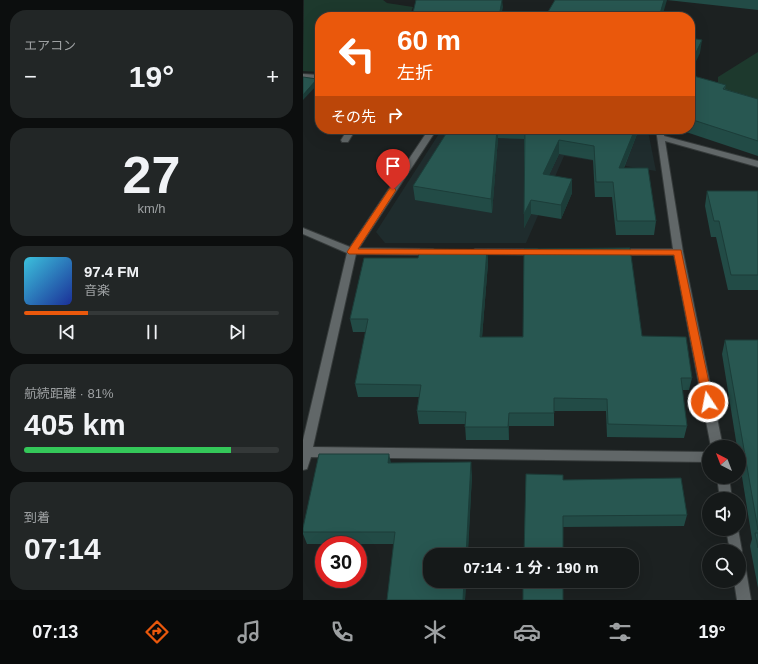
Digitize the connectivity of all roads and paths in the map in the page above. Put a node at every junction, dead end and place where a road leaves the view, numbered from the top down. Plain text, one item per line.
1 (303, 76) edge
2 (315, 77) edge
3 (349, 134) edge
4 (430, 134) edge
5 (660, 134) edge
6 (663, 134) edge
7 (345, 140) dead end
8 (758, 164) edge
9 (303, 232) edge
10 (352, 252) junction
11 (439, 252) edge
12 (463, 252) edge
13 (551, 252) edge
14 (606, 252) edge
15 (678, 252) junction
16 (716, 440) edge
17 (306, 452) junction
18 (702, 457) edge
19 (303, 465) edge
20 (742, 588) edge
21 (744, 600) edge

1 - 2 street
3 - 7 street
4 - 10 street
5 - 15 street
6 - 8 street
9 - 10 street
10 - 11 street
10 - 17 street
12 - 13 street
14 - 15 street
15 - 16 street
17 - 18 street
17 - 19 street
20 - 21 street

